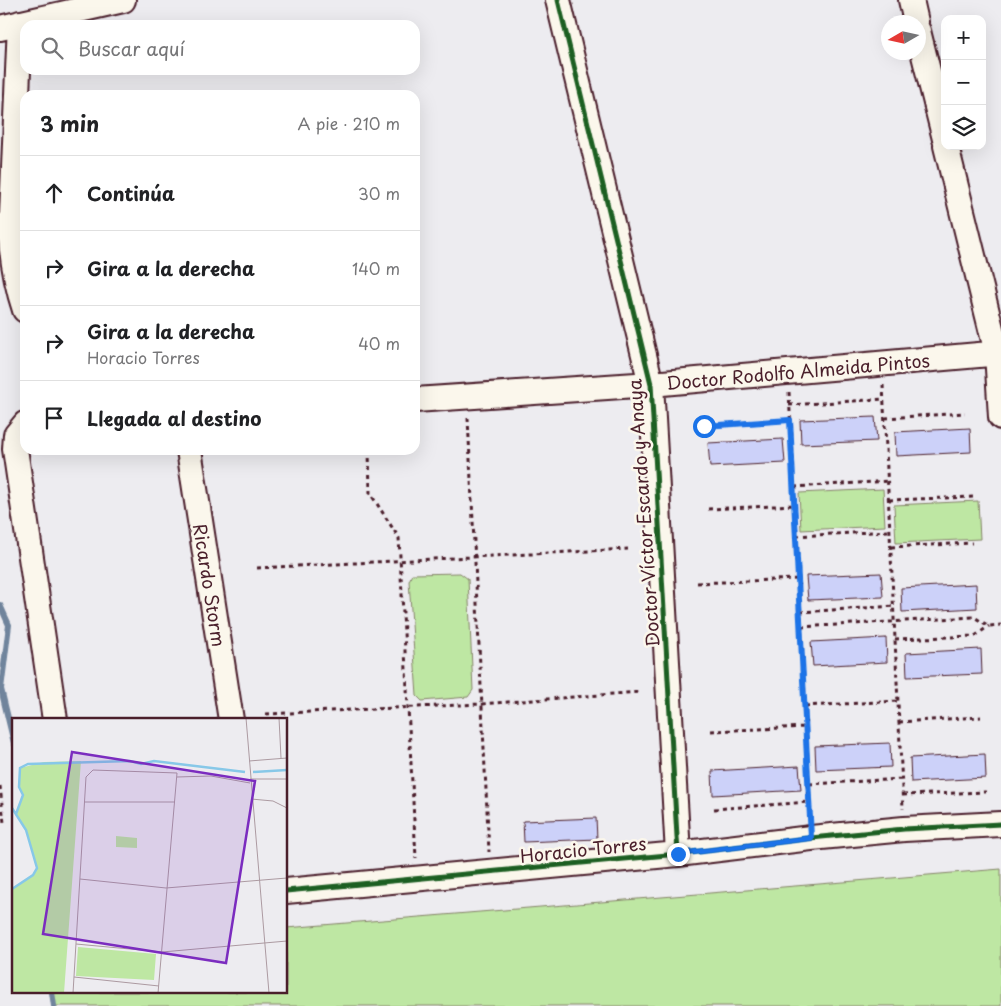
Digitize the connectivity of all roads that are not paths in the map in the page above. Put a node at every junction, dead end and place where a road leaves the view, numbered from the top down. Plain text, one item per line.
1 (558, 0) edge
2 (911, 0) edge
3 (110, 2) edge
4 (914, 15) edge
5 (35, 20) edge
6 (10, 26) edge
7 (925, 60) edge
8 (941, 123) edge
9 (947, 150) edge
10 (20, 291) edge
11 (999, 353) edge
12 (651, 384) junction
13 (420, 400) edge
14 (1001, 418) edge
15 (20, 430) edge
16 (190, 455) edge
17 (55, 718) edge
18 (231, 718) edge
19 (1001, 824) edge
20 (678, 854) junction
21 (288, 891) edge

1 - 12 street, Doctor Víctor Escardo y Anaya
2 - 4 street
3 - 5 street
6 - 10 street
7 - 8 street
9 - 11 street
11 - 12 street, Doctor Rodolfo Almeida Pintos
11 - 14 street
12 - 13 street, Doctor Rodolfo Almeida Pintos
12 - 20 street, Doctor Víctor Escardo y Anaya
15 - 17 street
16 - 18 street, Ricardo Storm
19 - 20 street, Horacio Torres
20 - 21 street, Horacio Torres

